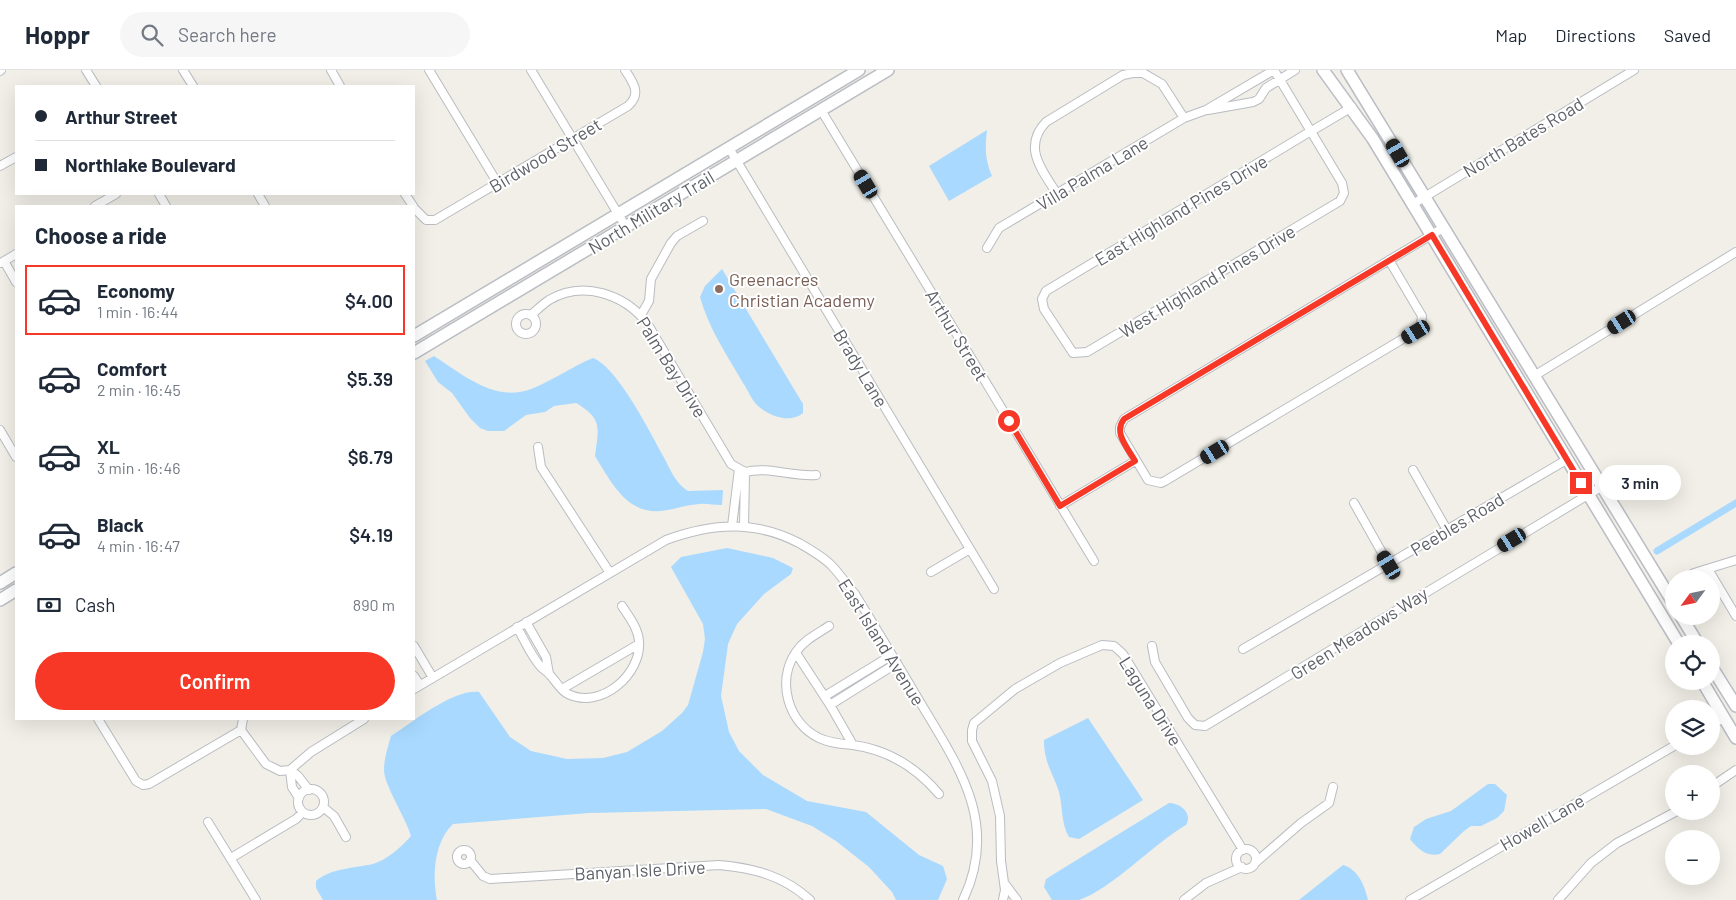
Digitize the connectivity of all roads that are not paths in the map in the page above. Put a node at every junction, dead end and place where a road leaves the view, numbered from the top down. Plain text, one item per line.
1 (86, 70) edge
2 (183, 70) edge
3 (331, 70) edge
4 (429, 70) edge
5 (531, 70) edge
6 (625, 70) edge
7 (859, 70) edge
8 (876, 70) edge
9 (888, 70) edge
10 (1274, 70) edge
11 (1295, 70) edge
12 (1323, 70) edge
13 (1347, 70) edge
14 (1634, 70) edge
15 (1280, 79) junction
16 (95, 85) edge
17 (192, 85) edge
18 (339, 85) edge
19 (843, 97) junction
20 (1352, 107) junction
21 (821, 110) junction
22 (1206, 110) junction
23 (1184, 118) junction
24 (1311, 131) junction
25 (572, 139) junction
26 (729, 148) junction
27 (15, 158) edge
28 (737, 161) junction
29 (0, 166) edge
30 (498, 184) junction
31 (1057, 194) junction
32 (114, 195) edge
33 (1424, 197) junction
34 (1413, 204) junction
35 (97, 205) edge
36 (415, 209) edge
37 (618, 214) junction
38 (703, 221) dead end
39 (626, 227) junction
40 (1444, 228) junction
41 (1432, 235) junction
42 (987, 248) dead end
43 (1736, 252) edge
44 (15, 255) edge
45 (1389, 260) junction
46 (2, 263) edge
47 (15, 281) edge
48 (531, 315) dead end
49 (641, 315) junction
50 (1056, 328) joint
51 (415, 335) edge
52 (415, 352) edge
53 (1534, 376) junction
54 (0, 430) edge
55 (538, 447) dead end
56 (15, 455) edge
57 (1568, 459) junction
58 (1135, 461) junction
59 (742, 470) junction
60 (1413, 470) dead end
61 (816, 475) dead end
62 (1601, 487) junction
63 (1588, 494) junction
64 (1354, 503) dead end
65 (1060, 506) junction
66 (732, 526) junction
67 (744, 526) junction
68 (1447, 530) junction
69 (970, 549) junction
70 (1736, 560) edge
71 (1094, 561) dead end
72 (1389, 565) junction
73 (1708, 570) edge
74 (931, 572) dead end
75 (15, 574) edge
76 (610, 574) junction
77 (0, 582) edge
78 (1665, 584) edge
79 (994, 589) dead end
80 (1720, 590) edge
81 (15, 591) edge
82 (1650, 594) junction
83 (1665, 595) edge
84 (0, 600) edge
85 (622, 606) dead end
86 (1736, 616) edge
87 (526, 622) junction
88 (829, 626) dead end
89 (518, 628) junction
90 (1675, 635) edge
91 (639, 644) junction
92 (1152, 646) dead end
93 (415, 648) edge
94 (1243, 649) dead end
95 (796, 653) junction
96 (892, 655) junction
97 (425, 664) junction
98 (897, 664) junction
99 (446, 670) junction
100 (549, 674) junction
101 (433, 678) junction
102 (1720, 680) edge
103 (417, 687) edge
104 (562, 690) junction
105 (1707, 690) edge
106 (1715, 690) edge
107 (825, 696) junction
108 (830, 705) junction
109 (1736, 706) edge
110 (1724, 718) junction
111 (99, 720) edge
112 (243, 720) edge
113 (362, 720) edge
114 (1720, 720) edge
115 (241, 730) junction
116 (1736, 738) edge
117 (853, 745) junction
118 (1665, 751) edge
119 (290, 770) junction
120 (1736, 770) edge
121 (1720, 781) edge
122 (1333, 788) dead end
123 (309, 790) junction
124 (938, 794) dead end
125 (299, 798) junction
126 (324, 807) junction
127 (302, 813) junction
128 (1665, 817) edge
129 (208, 822) dead end
130 (346, 836) dead end
131 (1243, 850) junction
132 (231, 858) junction
133 (470, 860) dead end
134 (1255, 863) junction
135 (1242, 868) junction
136 (1005, 883) junction
137 (256, 900) edge
138 (810, 900) edge
139 (964, 900) edge
140 (1003, 900) edge
141 (1017, 900) edge
142 (1184, 900) edge
143 (1410, 900) edge
144 (1558, 900) edge

1 - 16 street
2 - 17 street
3 - 18 street
4 - 30 street
5 - 25 street
6 - 25 street, Birdwood Street
7 - 26 main road, North Military Trail
8 - 19 main road
9 - 19 main road, North Military Trail
10 - 15 street
10 - 22 street, Villa Palma Lane
11 - 15 street, Villa Palma Lane
12 - 20 main road
13 - 33 main road
14 - 33 street, North Bates Road
15 - 22 street, Villa Palma Lane
15 - 24 street
19 - 21 main road, North Military Trail
20 - 24 street, East Highland Pines Drive
20 - 34 main road
21 - 28 main road, North Military Trail
21 - 65 street, Arthur Street
22 - 23 street, Villa Palma Lane
23 - 31 street, Villa Palma Lane
23 - 31 street
24 - 50 street, East Highland Pines Drive
24 - 50 street, West Highland Pines Drive
25 - 30 street, Birdwood Street
25 - 37 street
26 - 28 street, Brady Lane
26 - 37 main road, North Military Trail
27 - 29 street
28 - 39 main road, North Military Trail
28 - 69 street, Brady Lane
30 - 36 street, Birdwood Street
31 - 42 street, Villa Palma Lane
32 - 35 street
33 - 34 street, North Bates Road
33 - 40 main road
34 - 41 main road
37 - 39 street
37 - 51 main road, North Military Trail
38 - 49 street
39 - 52 main road, North Military Trail
40 - 41 street
40 - 53 main road
41 - 45 street
41 - 57 main road
43 - 53 street
44 - 46 street
45 - 58 street
45 - 58 street
46 - 47 street
48 - 49 street, Palm Bay Drive
49 - 59 street, Palm Bay Drive
53 - 62 main road
54 - 56 street
55 - 76 street
57 - 63 main road
57 - 68 street, Peebles Road
58 - 65 street
59 - 61 street
59 - 66 street
59 - 67 street
60 - 68 street
62 - 63 street, Green Meadows Way
62 - 78 main road
63 - 82 main road
63 - 92 street, Green Meadows Way
64 - 72 street
65 - 71 street, Arthur Street
66 - 67 street, East Island Avenue
66 - 76 street, East Island Avenue
67 - 96 street, East Island Avenue
68 - 72 street, Peebles Road
69 - 74 street
69 - 79 street, Brady Lane
70 - 73 street
72 - 94 street, Peebles Road
75 - 77 main road
76 - 87 street, East Island Avenue
80 - 86 street
81 - 84 main road
82 - 83 main road
82 - 90 main road
85 - 91 street
87 - 89 street, East Island Avenue
87 - 100 street
88 - 95 street
89 - 99 street, East Island Avenue
89 - 100 street
91 - 104 street
91 - 104 street
93 - 97 street
95 - 107 street
95 - 117 street
96 - 98 street, East Island Avenue
96 - 107 street
97 - 99 street
97 - 101 street
98 - 108 street
98 - 139 street, East Island Avenue
99 - 101 street, East Island Avenue
100 - 104 street
101 - 103 street, East Island Avenue
102 - 109 main road
105 - 110 main road
106 - 109 main road
107 - 108 street
108 - 117 street
110 - 114 street
110 - 116 main road
111 - 115 street
112 - 115 street
113 - 119 street
115 - 119 street
117 - 124 street
118 - 143 street, Howell Lane
119 - 123 street
119 - 125 street
120 - 121 street
122 - 134 street
123 - 125 street
123 - 126 street
125 - 127 street
126 - 127 street
126 - 130 street
127 - 132 street
128 - 144 street
129 - 132 street
131 - 134 street
131 - 135 street
131 - 136 street, Laguna Drive
132 - 137 street
133 - 138 street, Banyan Isle Drive
134 - 135 street
135 - 142 street
136 - 140 street, Laguna Drive
136 - 141 street

